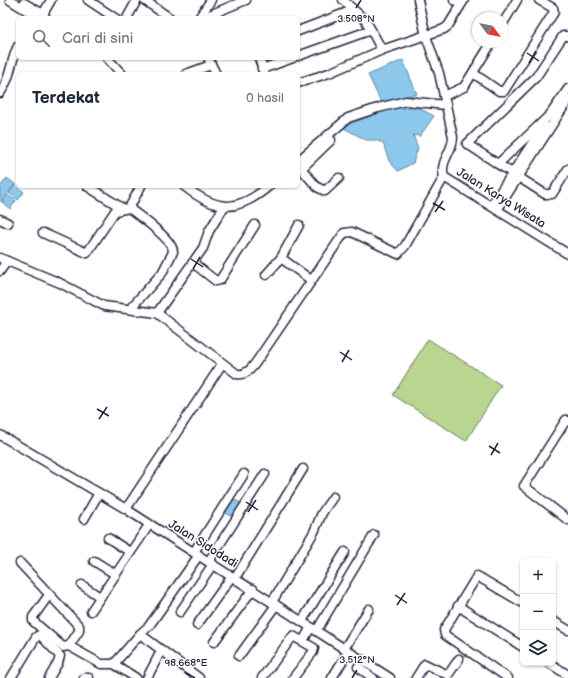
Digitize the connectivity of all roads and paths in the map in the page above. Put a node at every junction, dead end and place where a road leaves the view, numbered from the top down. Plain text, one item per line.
1 (10, 0) edge
2 (20, 0) edge
3 (45, 0) edge
4 (51, 0) edge
5 (88, 0) edge
6 (137, 0) edge
7 (144, 0) edge
8 (211, 0) edge
9 (246, 0) edge
10 (343, 0) edge
11 (418, 0) edge
12 (454, 0) edge
13 (517, 0) edge
14 (539, 0) edge
15 (463, 1) edge
16 (353, 10) junction
17 (508, 15) edge
18 (39, 16) edge
19 (112, 16) edge
20 (128, 16) edge
21 (167, 16) edge
22 (201, 16) edge
23 (205, 16) edge
24 (300, 30) edge
25 (371, 30) junction
26 (426, 36) junction
27 (568, 36) edge
28 (488, 48) edge
29 (382, 50) junction
30 (16, 51) edge
31 (300, 55) edge
32 (109, 60) edge
33 (260, 60) edge
34 (290, 60) edge
35 (210, 62) edge
36 (120, 72) edge
37 (190, 72) edge
38 (215, 72) edge
39 (263, 72) edge
40 (473, 73) junction
41 (300, 82) edge
42 (568, 89) edge
43 (0, 93) edge
44 (444, 96) junction
45 (568, 100) edge
46 (446, 105) junction
47 (553, 112) junction
48 (331, 140) dead end
49 (300, 164) edge
50 (300, 164) edge
51 (498, 164) junction
52 (300, 166) edge
53 (568, 169) edge
54 (515, 175) junction
55 (444, 177) junction
56 (339, 178) dead end
57 (91, 188) edge
58 (140, 188) edge
59 (187, 188) edge
60 (266, 188) edge
61 (224, 207) junction
62 (126, 208) junction
63 (494, 208) junction
64 (0, 219) edge
65 (8, 223) dead end
66 (255, 225) dead end
67 (300, 225) dead end
68 (44, 233) dead end
69 (568, 254) edge
70 (281, 258) junction
71 (3, 260) edge
72 (193, 263) junction
73 (0, 272) edge
74 (266, 275) dead end
75 (311, 280) junction
76 (130, 309) junction
77 (157, 313) junction
78 (220, 367) dead end
79 (567, 421) edge
80 (0, 435) edge
81 (303, 469) dead end
82 (244, 474) dead end
83 (265, 474) dead end
84 (99, 493) junction
85 (333, 497) dead end
86 (126, 509) junction
87 (84, 519) dead end
88 (568, 520) edge
89 (149, 525) junction
90 (374, 535) dead end
91 (108, 538) dead end
92 (130, 552) junction
93 (345, 552) dead end
94 (197, 553) junction
95 (94, 561) dead end
96 (20, 563) dead end
97 (211, 563) junction
98 (115, 574) junction
99 (233, 577) junction
100 (82, 585) dead end
101 (253, 589) junction
102 (50, 595) junction
103 (100, 597) junction
104 (520, 601) edge
105 (274, 603) junction
106 (458, 606) junction
107 (368, 609) dead end
108 (91, 610) dead end
109 (180, 612) dead end
110 (302, 621) junction
111 (556, 623) edge
112 (198, 625) dead end
113 (314, 628) junction
114 (568, 630) edge
115 (140, 634) junction
116 (303, 640) junction
117 (214, 642) dead end
118 (520, 645) edge
119 (69, 646) junction
120 (161, 651) junction
121 (346, 651) junction
122 (239, 656) dead end
123 (459, 659) dead end
124 (114, 664) junction
125 (554, 666) edge
126 (358, 668) dead end
127 (568, 675) edge
128 (11, 678) edge
129 (49, 678) edge
130 (84, 678) edge
131 (89, 678) edge
132 (136, 678) edge
133 (147, 678) edge
134 (199, 678) edge
135 (262, 678) edge
136 (294, 678) edge
137 (332, 678) edge
138 (373, 678) edge
139 (390, 678) edge
140 (416, 678) edge
141 (508, 678) edge

1 - 18 street
2 - 18 street
3 - 18 street
4 - 18 street
5 - 19 street
6 - 20 street
7 - 21 street
8 - 22 street
9 - 23 street
10 - 16 street
11 - 26 street, Jalan Karya Wisata
12 - 15 street
13 - 17 street
14 - 40 street
15 - 26 street
16 - 24 street
16 - 25 street
25 - 29 street
25 - 31 street
26 - 29 street
26 - 44 street, Jalan Karya Wisata
27 - 51 street
28 - 40 street
29 - 41 street
30 - 43 street
32 - 36 street
33 - 39 street
34 - 39 street
35 - 37 street
35 - 38 street
40 - 44 street
42 - 47 street
44 - 46 street, Jalan Karya Wisata
45 - 54 street
46 - 49 street
46 - 55 street, Jalan Karya Wisata
47 - 51 street
47 - 54 street
48 - 50 street
51 - 54 street
52 - 56 street
53 - 54 street
54 - 63 street
55 - 63 street, Jalan Karya Wisata
55 - 75 street
57 - 62 street
58 - 62 street
59 - 61 street
60 - 61 street
61 - 72 street
62 - 68 street
62 - 76 street
63 - 69 street, Jalan Karya Wisata
64 - 65 street
66 - 72 street
67 - 70 street
70 - 74 street
70 - 75 street
71 - 73 street
71 - 76 street
72 - 77 street
75 - 77 street
76 - 77 street
78 - 86 street
79 - 88 street
80 - 84 street, Jalan Sidodadi
81 - 99 street
82 - 94 street
83 - 97 street
84 - 86 street, Jalan Sidodadi
84 - 87 street
85 - 105 street
86 - 89 street, Jalan Sidodadi
89 - 92 street
89 - 94 street, Jalan Sidodadi
90 - 113 street
91 - 92 street
92 - 98 street
93 - 110 street
94 - 97 street, Jalan Sidodadi
94 - 115 street
95 - 98 street
96 - 102 street
97 - 99 street, Jalan Sidodadi
97 - 109 street
98 - 103 street
99 - 101 street, Jalan Sidodadi
99 - 112 street
100 - 103 street
101 - 105 street, Jalan Sidodadi
101 - 117 street
102 - 119 street
102 - 119 street
103 - 108 street
104 - 106 street
105 - 110 street, Jalan Sidodadi
105 - 122 street
106 - 118 street
106 - 141 street
107 - 121 street
110 - 113 street, Jalan Sidodadi
111 - 114 street
113 - 116 street
113 - 121 street, Jalan Sidodadi
115 - 120 street
115 - 124 street
116 - 135 street
116 - 136 street
119 - 124 street
120 - 133 street
120 - 134 street
121 - 137 street
121 - 139 street, Jalan Sidodadi
123 - 140 street
124 - 132 street
125 - 127 street
126 - 138 street
128 - 129 street
130 - 131 street

